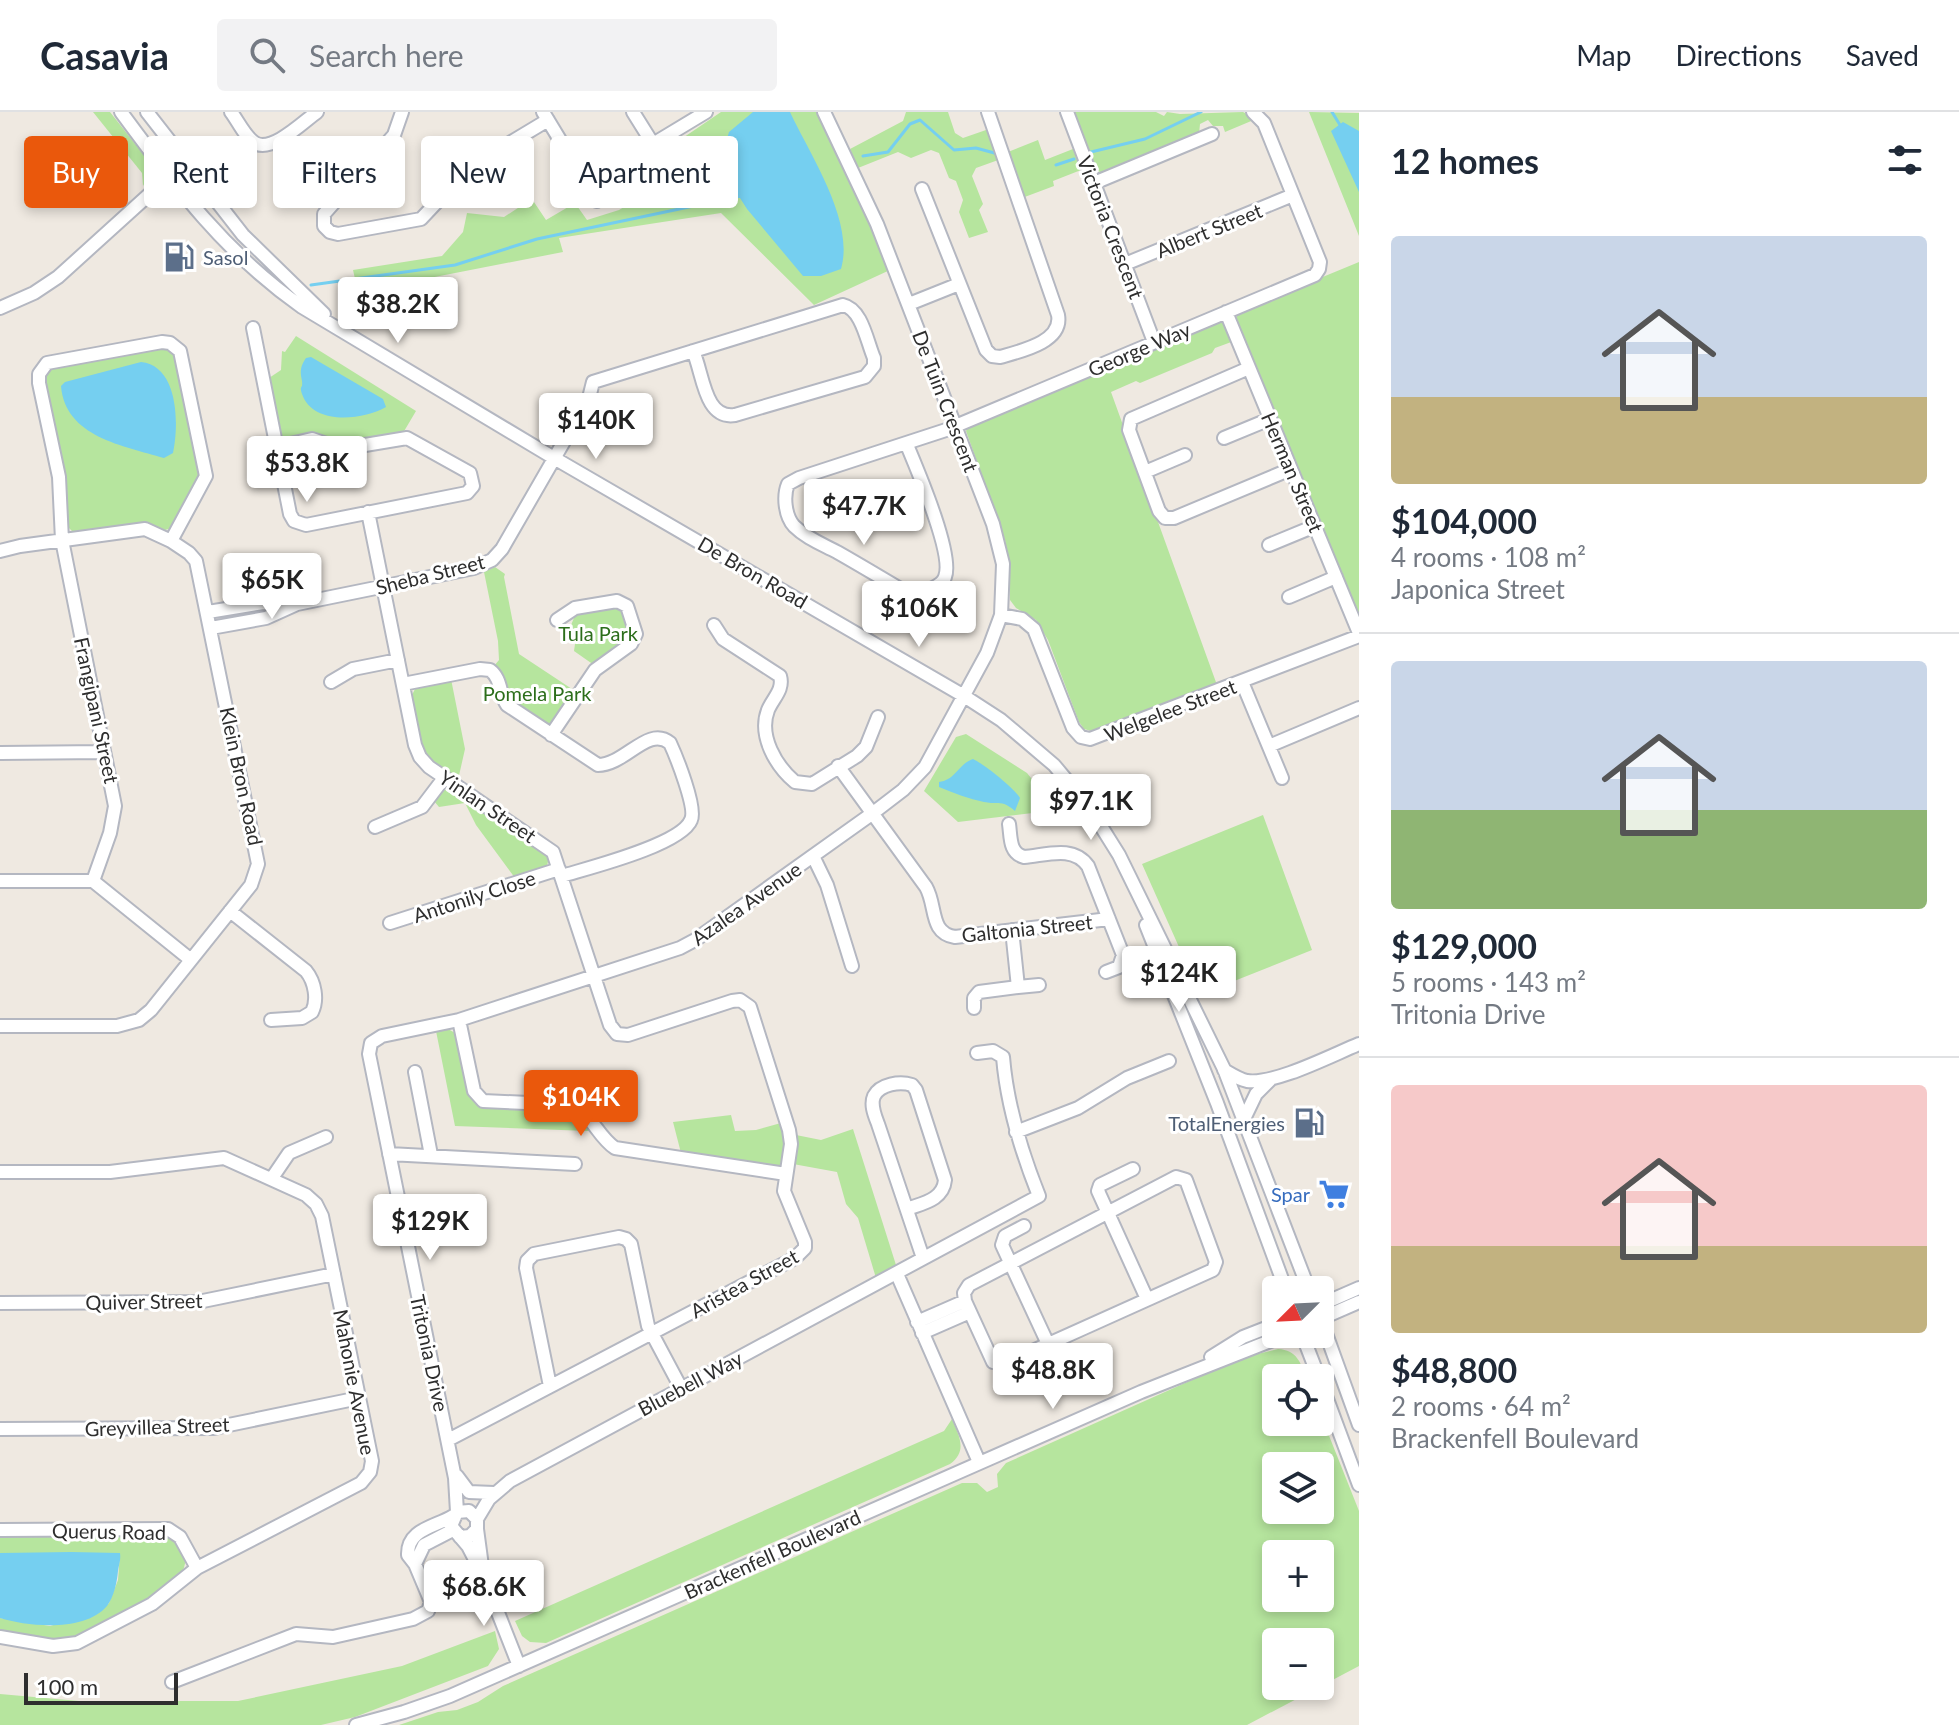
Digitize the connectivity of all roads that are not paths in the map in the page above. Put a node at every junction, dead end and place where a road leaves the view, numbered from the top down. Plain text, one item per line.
1 (121, 112) edge
2 (147, 112) edge
3 (231, 112) edge
4 (317, 112) edge
5 (402, 112) edge
6 (633, 112) edge
7 (706, 112) edge
8 (824, 112) edge
9 (988, 112) edge
10 (1067, 112) edge
11 (1253, 112) edge
12 (545, 116) edge
13 (1212, 134) dead end
14 (165, 136) edge
15 (557, 136) edge
16 (648, 136) edge
17 (666, 136) edge
18 (144, 143) edge
19 (1094, 183) junction
20 (922, 189) dead end
21 (1293, 195) junction
22 (144, 200) edge
23 (195, 208) edge
24 (222, 208) edge
25 (1125, 264) junction
26 (959, 284) junction
27 (909, 304) junction
28 (0, 308) edge
29 (1226, 312) junction
30 (253, 328) dead end
31 (347, 334) junction
32 (1154, 342) junction
33 (693, 351) junction
34 (1249, 368) junction
35 (1270, 419) junction
36 (955, 425) junction
37 (1224, 438) dead end
38 (907, 445) junction
39 (277, 447) junction
40 (1185, 455) dead end
41 (554, 458) junction
42 (1291, 469) junction
43 (1145, 472) junction
44 (368, 512) junction
45 (1315, 526) junction
46 (62, 540) junction
47 (171, 541) junction
48 (1269, 545) dead end
49 (0, 551) edge
50 (1336, 577) junction
51 (383, 586) junction
52 (1289, 597) dead end
53 (297, 604) junction
54 (244, 606) junction
55 (208, 612) junction
56 (1001, 615) junction
57 (557, 620) dead end
58 (247, 621) junction
59 (714, 625) dead end
60 (211, 628) junction
61 (1359, 634) edge
62 (398, 660) junction
63 (331, 682) dead end
64 (1242, 682) junction
65 (403, 684) junction
66 (964, 696) junction
67 (1359, 708) edge
68 (878, 717) dead end
69 (551, 735) junction
70 (1269, 746) junction
71 (104, 752) junction
72 (0, 753) edge
73 (838, 766) junction
74 (444, 778) junction
75 (1282, 778) dead end
76 (873, 813) junction
77 (1009, 824) dead end
78 (375, 827) dead end
79 (1119, 855) junction
80 (813, 856) junction
81 (560, 872) junction
82 (0, 881) edge
83 (93, 881) junction
84 (230, 911) junction
85 (1109, 919) junction
86 (390, 923) dead end
87 (1012, 930) junction
88 (191, 960) junction
89 (852, 966) dead end
90 (1106, 972) dead end
91 (595, 976) junction
92 (1039, 985) dead end
93 (1018, 987) junction
94 (974, 1008) dead end
95 (271, 1020) dead end
96 (459, 1020) junction
97 (0, 1026) edge
98 (373, 1040) joint
99 (1359, 1044) edge
100 (977, 1053) dead end
101 (1169, 1061) dead end
102 (1224, 1069) junction
103 (415, 1072) dead end
104 (1270, 1080) junction
105 (1244, 1119) junction
106 (1016, 1132) junction
107 (326, 1137) dead end
108 (389, 1154) junction
109 (431, 1155) junction
110 (575, 1164) dead end
111 (1133, 1169) dead end
112 (0, 1172) edge
113 (786, 1174) junction
114 (272, 1178) junction
115 (907, 1209) junction
116 (1108, 1214) junction
117 (1024, 1226) dead end
118 (923, 1258) junction
119 (1010, 1264) junction
120 (334, 1274) junction
121 (897, 1274) junction
122 (1281, 1276) edge
123 (1304, 1276) edge
124 (1359, 1288) edge
125 (1147, 1299) junction
126 (1334, 1299) edge
127 (1359, 1302) edge
128 (0, 1303) edge
129 (967, 1306) junction
130 (1334, 1312) edge
131 (920, 1327) junction
132 (1262, 1330) edge
133 (652, 1333) junction
134 (1048, 1344) junction
135 (1262, 1344) edge
136 (1331, 1348) edge
137 (1184, 1374) junction
138 (550, 1386) junction
139 (681, 1388) junction
140 (359, 1398) junction
141 (1334, 1417) edge
142 (1359, 1425) edge
143 (0, 1429) edge
144 (448, 1440) junction
145 (979, 1462) junction
146 (454, 1474) junction
147 (1359, 1485) edge
148 (491, 1496) junction
149 (467, 1516) junction
150 (0, 1530) edge
151 (456, 1534) junction
152 (415, 1564) junction
153 (197, 1568) junction
154 (484, 1577) junction
155 (0, 1637) edge
156 (519, 1666) junction
157 (172, 1682) dead end
158 (356, 1725) edge

1 - 18 street, De Bron Road
2 - 14 street, De Bron Road
3 - 4 street
5 - 12 street
6 - 16 street
7 - 17 street
8 - 27 street, De Tuin Crescent
9 - 26 street
10 - 19 street, Victoria Crescent
11 - 21 street
12 - 15 street
13 - 19 street
19 - 25 street, Victoria Crescent
20 - 26 street
21 - 25 street, Albert Street
21 - 29 street, George Way
22 - 28 street
23 - 31 street, De Bron Road
24 - 31 street, De Bron Road
25 - 32 street, Victoria Crescent
26 - 27 street
27 - 36 street, De Tuin Crescent
29 - 32 street, George Way
29 - 34 street, Herman Street
30 - 39 street
31 - 41 street, De Bron Road
32 - 36 street, George Way
33 - 33 street, Sheba Street
33 - 41 street, Sheba Street
34 - 35 street, Herman Street
34 - 43 street
35 - 37 street
35 - 42 street, Herman Street
36 - 38 street, George Way
36 - 56 street, De Tuin Crescent
38 - 38 street, George Way
39 - 44 street
39 - 44 street
40 - 43 street
41 - 51 street, Sheba Street
41 - 66 street, De Bron Road
42 - 43 street
42 - 45 street, Herman Street
44 - 51 street, Yinlan Street
45 - 48 street
45 - 50 street, Herman Street
46 - 47 street
46 - 47 street, Frangipani Street
46 - 49 street
46 - 71 street, Frangipani Street
47 - 55 street, Klein Bron Road
50 - 52 street
50 - 61 street, Herman Street
51 - 53 street, Sheba Street
51 - 62 street, Yinlan Street
53 - 54 street, Sheba Street
53 - 58 street, Sheba Street
54 - 55 street, Sheba Street
54 - 58 street
55 - 60 street, Klein Bron Road
56 - 64 street, Welgelee Street
56 - 66 street, De Tuin Crescent
57 - 69 street
58 - 60 street, Sheba Street
59 - 73 street
60 - 84 street, Klein Bron Road
61 - 64 street, Welgelee Street
62 - 63 street
62 - 65 street, Yinlan Street
64 - 70 street
65 - 69 street
65 - 74 street, Yinlan Street
66 - 76 street, Azalea Avenue
66 - 79 street, De Bron Road
67 - 70 street
68 - 73 street
69 - 81 street, Antonily Close
70 - 75 street
71 - 72 street
71 - 83 street, Frangipani Street
73 - 76 street
74 - 78 street
74 - 81 street, Yinlan Street
76 - 80 street, Azalea Avenue
76 - 87 street, Galtonia Street
77 - 85 street
79 - 102 street, De Bron Road
79 - 122 street, De Bron Road
80 - 89 street
80 - 91 street, Azalea Avenue
81 - 86 street, Antonily Close
81 - 91 street, Yinlan Street
82 - 83 street
83 - 88 street
84 - 88 street, Klein Bron Road
84 - 95 street
85 - 87 street, Galtonia Street
85 - 90 street
87 - 93 street
88 - 97 street, Klein Bron Road
91 - 96 street, Azalea Avenue
91 - 113 street, Aristea Street
92 - 93 street
93 - 94 street
96 - 98 street, Azalea Avenue
96 - 113 street
98 - 108 street, Tritonia Drive
99 - 104 street
100 - 106 street
101 - 106 street
102 - 104 street
102 - 105 street, De Bron Road
103 - 109 street
104 - 105 street
105 - 123 street, De Bron Road
106 - 118 street, Bluebell Way
107 - 114 street
108 - 109 street
108 - 144 street, Tritonia Drive
109 - 110 street
111 - 116 street
112 - 114 street, Mahonie Avenue
113 - 133 street, Aristea Street
114 - 120 street, Mahonie Avenue
115 - 115 street
115 - 118 street
116 - 119 street
116 - 125 street
116 - 125 street
117 - 119 street
118 - 121 street, Bluebell Way
119 - 129 street
119 - 134 street
120 - 128 street, Quiver Street
120 - 140 street, Mahonie Avenue
121 - 131 street
121 - 139 street, Bluebell Way
124 - 126 street
125 - 134 street
127 - 130 street
129 - 131 street
129 - 134 street
131 - 145 street
132 - 137 street, Brackenfell Boulevard
133 - 138 street, Aristea Street
133 - 138 street
133 - 139 street
135 - 137 street, Brackenfell Boulevard
136 - 142 street
137 - 145 street, Brackenfell Boulevard
138 - 144 street, Aristea Street
139 - 148 street, Bluebell Way
140 - 143 street, Greyvillea Street
140 - 153 street, Mahonie Avenue
141 - 147 street
144 - 146 street, Tritonia Drive
145 - 156 street, Brackenfell Boulevard
146 - 148 street
146 - 149 street, Tritonia Drive
148 - 149 street
149 - 151 street
149 - 151 street
149 - 152 street
149 - 154 street
150 - 153 street, Querus Road
151 - 152 street
151 - 154 street
152 - 157 street
153 - 155 street, Mahonie Avenue
154 - 156 street
156 - 158 street, Brackenfell Boulevard

